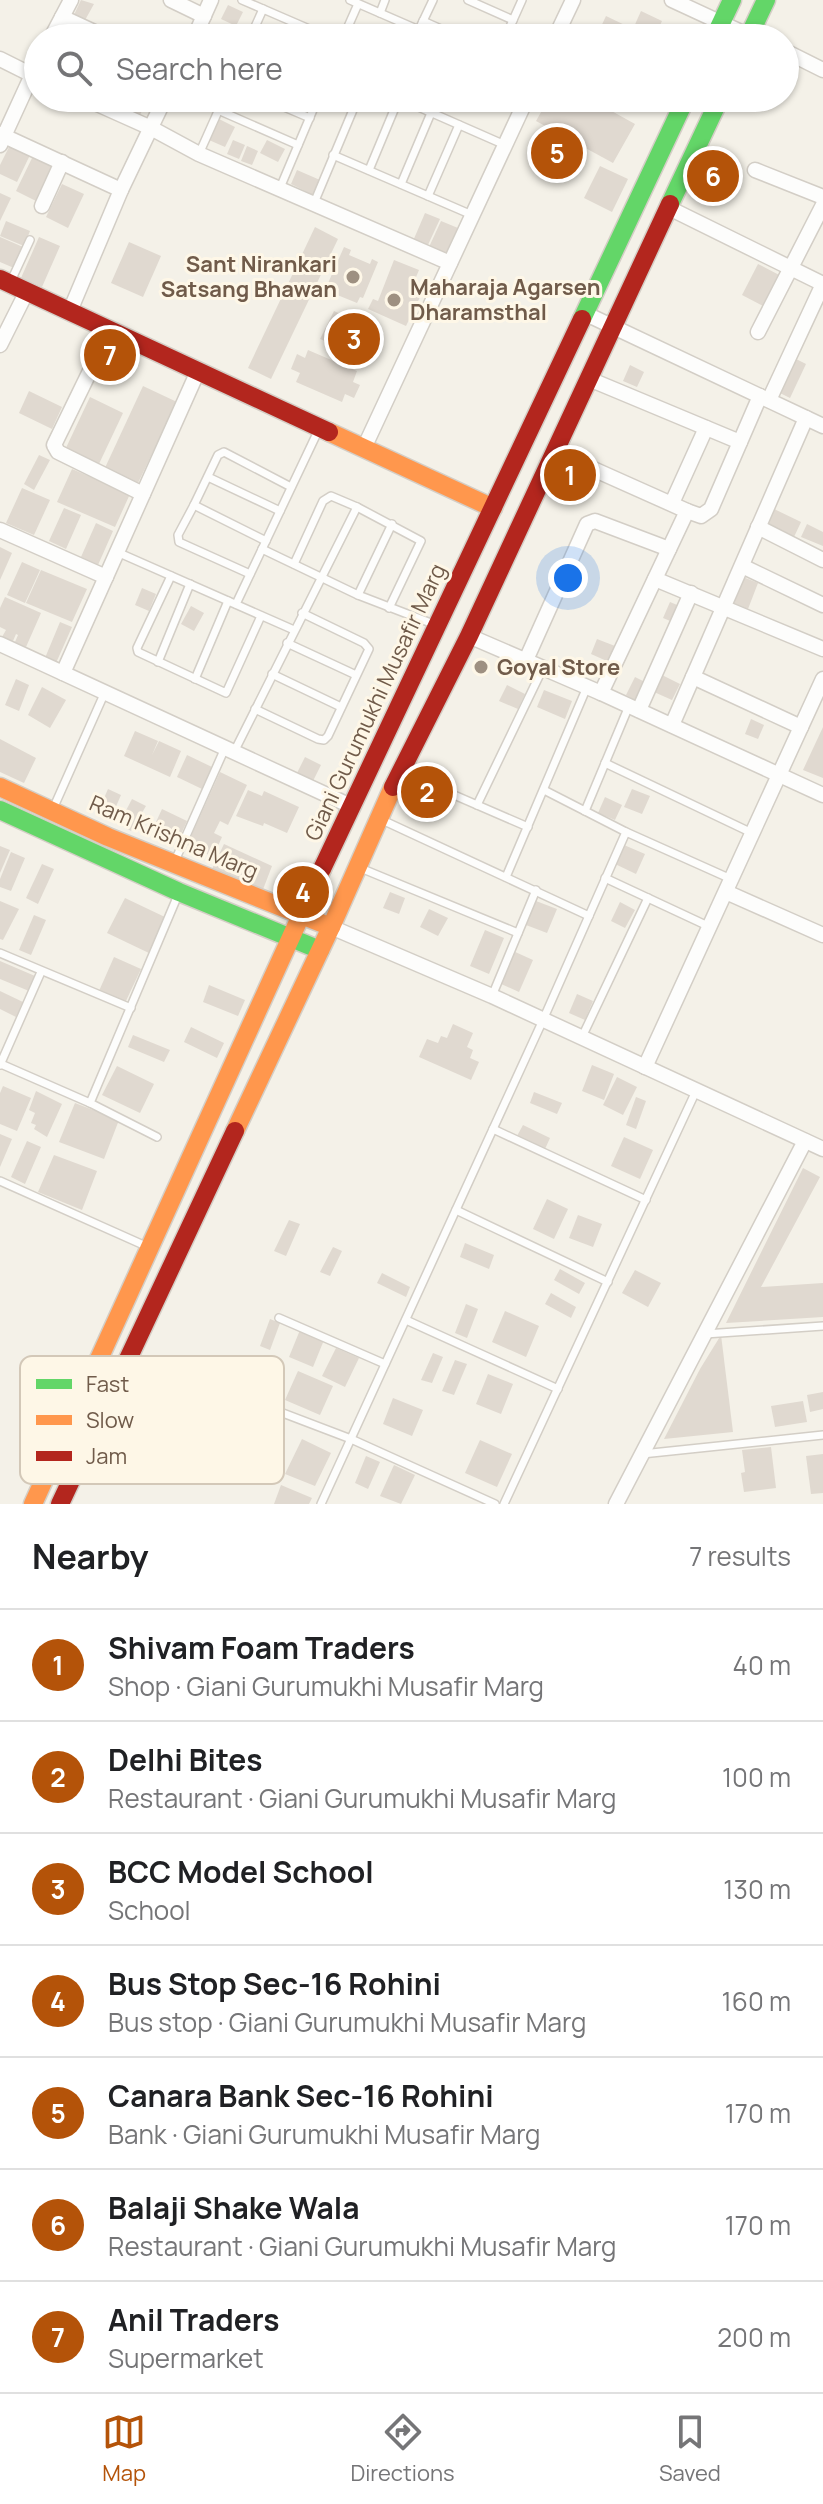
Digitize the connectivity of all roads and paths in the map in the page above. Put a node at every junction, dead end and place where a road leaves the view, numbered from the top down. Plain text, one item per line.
1 (71, 0) edge
2 (171, 0) edge
3 (211, 0) edge
4 (242, 0) edge
5 (385, 0) edge
6 (433, 0) edge
7 (468, 0) edge
8 (522, 0) edge
9 (573, 0) edge
10 (672, 0) edge
11 (732, 0) edge
12 (766, 0) edge
13 (354, 2) edge
14 (263, 9) junction
15 (380, 13) junction
16 (204, 16) junction
17 (62, 17) junction
18 (513, 20) junction
19 (58, 24) edge
20 (77, 24) edge
21 (200, 24) edge
22 (256, 24) edge
23 (298, 24) edge
24 (347, 24) edge
25 (418, 24) edge
26 (421, 24) edge
27 (511, 24) edge
28 (562, 24) edge
29 (709, 24) edge
30 (721, 24) edge
31 (756, 24) edge
32 (799, 58) edge
33 (0, 59) edge
34 (24, 68) edge
35 (823, 70) edge
36 (24, 95) edge
37 (115, 112) edge
38 (158, 112) edge
39 (217, 112) edge
40 (223, 112) edge
41 (296, 112) edge
42 (312, 112) edge
43 (352, 112) edge
44 (393, 112) edge
45 (520, 112) edge
46 (679, 112) edge
47 (714, 112) edge
48 (431, 113) joint
49 (310, 118) junction
50 (459, 125) junction
51 (151, 128) junction
52 (1, 138) edge
53 (298, 145) junction
54 (505, 145) junction
55 (199, 154) junction
56 (333, 155) junction
57 (62, 162) junction
58 (369, 170) junction
59 (755, 170) dead end
60 (401, 184) junction
61 (280, 189) junction
62 (121, 190) junction
63 (428, 196) junction
64 (823, 197) edge
65 (314, 204) junction
66 (823, 205) edge
67 (42, 206) dead end
68 (669, 208) junction
69 (472, 215) junction
70 (30, 240) dead end
71 (450, 263) junction
72 (792, 267) junction
73 (12, 285) edge
74 (70, 311) junction
75 (584, 313) junction
76 (613, 327) junction
77 (110, 330) junction
78 (758, 332) dead end
79 (0, 345) edge
80 (198, 371) junction
81 (589, 379) junction
82 (765, 398) junction
83 (806, 418) junction
84 (823, 425) edge
85 (320, 427) junction
86 (706, 428) junction
87 (740, 442) junction
88 (364, 448) junction
89 (555, 452) junction
90 (208, 477) junction
91 (291, 487) junction
92 (143, 494) junction
93 (672, 503) junction
94 (194, 505) junction
95 (357, 507) junction
96 (493, 508) junction
97 (280, 511) junction
98 (687, 511) junction
99 (392, 524) junction
100 (758, 527) junction
101 (0, 530) edge
102 (264, 545) junction
103 (669, 549) junction
104 (117, 552) junction
105 (823, 560) edge
106 (294, 564) junction
107 (742, 566) junction
108 (250, 574) junction
109 (171, 576) junction
110 (106, 577) junction
111 (321, 577) junction
112 (655, 579) junction
113 (190, 584) junction
114 (691, 593) junction
115 (358, 595) junction
116 (232, 603) junction
117 (823, 605) edge
118 (724, 607) junction
119 (389, 608) junction
120 (302, 613) junction
121 (261, 616) junction
122 (438, 626) junction
123 (294, 630) junction
124 (469, 636) junction
125 (287, 643) junction
126 (0, 644) edge
127 (823, 649) edge
128 (526, 660) junction
129 (158, 662) junction
130 (543, 668) junction
131 (63, 673) junction
132 (272, 674) junction
133 (356, 675) junction
134 (693, 677) junction
135 (195, 679) junction
136 (823, 679) edge
137 (594, 690) junction
138 (105, 692) junction
139 (341, 707) junction
140 (634, 708) junction
141 (255, 709) junction
142 (672, 725) junction
143 (801, 727) junction
144 (229, 750) junction
145 (605, 763) junction
146 (401, 772) junction
147 (779, 774) junction
148 (0, 787) edge
149 (544, 790) junction
150 (823, 795) edge
151 (477, 805) junction
152 (353, 807) junction
153 (0, 810) edge
154 (52, 811) junction
155 (585, 811) junction
156 (378, 818) junction
157 (528, 827) junction
158 (626, 832) junction
159 (752, 833) junction
160 (173, 863) junction
161 (357, 867) junction
162 (506, 877) junction
163 (605, 878) junction
164 (728, 885) junction
165 (536, 890) junction
166 (179, 892) junction
167 (648, 898) junction
168 (301, 915) junction
169 (589, 916) junction
170 (331, 927) junction
171 (710, 927) junction
172 (518, 933) junction
173 (823, 935) edge
174 (290, 937) junction
175 (320, 950) junction
176 (0, 953) edge
177 (41, 972) junction
178 (492, 996) junction
179 (131, 1008) junction
180 (543, 1020) junction
181 (582, 1037) junction
182 (1, 1065) edge
183 (645, 1067) junction
184 (696, 1091) junction
185 (90, 1103) junction
186 (493, 1129) junction
187 (157, 1137) dead end
188 (805, 1141) junction
189 (823, 1149) edge
190 (0, 1181) edge
191 (646, 1200) junction
192 (456, 1210) junction
193 (150, 1248) junction
194 (608, 1282) junction
195 (279, 1318) dead end
196 (406, 1320) junction
197 (823, 1326) edge
198 (704, 1334) junction
199 (101, 1356) edge
200 (129, 1356) edge
201 (385, 1364) junction
202 (558, 1389) junction
203 (284, 1413) edge
204 (823, 1435) edge
205 (351, 1439) junction
206 (642, 1454) junction
207 (42, 1484) edge
208 (69, 1484) edge
209 (33, 1504) edge
210 (60, 1504) edge
211 (321, 1504) edge
212 (495, 1504) edge
213 (504, 1504) edge
214 (616, 1504) edge

1 - 17 street
2 - 16 street
3 - 16 street
4 - 14 lane
5 - 15 lane
6 - 26 lane
7 - 18 lane
8 - 18 lane
9 - 28 street
10 - 29 street
11 - 30 street
12 - 31 street
13 - 15 lane
13 - 24 lane
14 - 22 lane
14 - 23 lane
15 - 25 lane
16 - 21 street
17 - 19 street
17 - 20 street
18 - 27 lane
32 - 35 street
33 - 34 street
36 - 52 street
37 - 51 street
38 - 51 street
39 - 55 lane
40 - 53 lane
41 - 49 lane
42 - 49 lane
43 - 56 lane
44 - 58 lane
45 - 54 street
46 - 75 street, Giani Gurumukhi Musafir Marg
47 - 68 street
48 - 50 lane
48 - 60 lane
49 - 53 lane
50 - 54 lane
50 - 63 lane
51 - 55 street
51 - 62 street
52 - 57 street
53 - 61 lane
54 - 69 street
55 - 61 street
56 - 58 lane
56 - 65 lane
57 - 62 street
57 - 67 street
58 - 60 lane
59 - 64 street
60 - 63 lane
61 - 65 street
62 - 74 street
63 - 69 lane
65 - 71 street
66 - 72 street
68 - 72 street
68 - 76 street
69 - 71 street
70 - 73 lane
71 - 88 street
72 - 78 street
72 - 82 street
73 - 74 street
73 - 79 street
74 - 77 street
75 - 76 street
75 - 96 street, Giani Gurumukhi Musafir Marg
76 - 81 street
76 - 82 street
77 - 80 street
77 - 92 street
80 - 85 street
80 - 92 street
81 - 86 street
81 - 89 street
82 - 83 street
82 - 87 street
83 - 84 street
83 - 100 street
85 - 88 street
85 - 91 lane
86 - 87 street
86 - 93 street
87 - 98 street
88 - 96 street
89 - 93 street
89 - 124 street
90 - 91 lane
90 - 94 lane
90 - 97 lane
91 - 97 lane
92 - 104 street
93 - 98 street
94 - 102 lane
94 - 108 lane
95 - 99 lane
95 - 106 lane
95 - 111 lane
96 - 122 street, Giani Gurumukhi Musafir Marg
97 - 102 lane
98 - 103 street
99 - 115 lane
99 - 119 lane
100 - 105 street
100 - 107 street
101 - 110 street
102 - 106 lane
102 - 108 lane
103 - 112 street
103 - 128 street
104 - 109 lane
104 - 110 street
106 - 111 lane
107 - 117 street
107 - 118 street
108 - 116 lane
109 - 113 lane
109 - 129 lane
110 - 131 street
111 - 115 lane
111 - 120 lane
112 - 114 street
112 - 137 street
113 - 116 lane
113 - 129 lane
114 - 118 street
114 - 140 street
115 - 119 lane
116 - 121 lane
116 - 135 lane
118 - 127 street
118 - 134 street
119 - 122 lane
120 - 123 lane
120 - 133 lane
121 - 123 lane
121 - 135 lane
122 - 152 street, Giani Gurumukhi Musafir Marg
123 - 125 lane
124 - 128 street
124 - 146 street
125 - 132 lane
125 - 133 lane
126 - 131 street
128 - 130 street
129 - 135 lane
130 - 137 street
130 - 151 lane
131 - 138 street
132 - 139 lane
132 - 141 lane
133 - 139 lane
134 - 142 street
134 - 143 street
136 - 143 street
137 - 140 street
137 - 149 lane
138 - 144 street
138 - 154 lane
139 - 141 lane
140 - 142 street
140 - 145 lane
141 - 144 lane
142 - 147 street
143 - 147 street
144 - 152 street
144 - 160 lane
145 - 155 lane
145 - 159 lane
146 - 151 lane
146 - 156 street
147 - 150 street
147 - 159 street
148 - 154 street, Ram Krishna Marg
149 - 155 lane
149 - 157 lane
151 - 157 lane
152 - 168 street, Giani Gurumukhi Musafir Marg
153 - 166 street, Ram Krishna Marg
154 - 160 street, Ram Krishna Marg
155 - 158 lane
156 - 161 street
156 - 162 lane
157 - 162 lane
158 - 163 lane
158 - 164 lane
159 - 164 street
160 - 168 street, Ram Krishna Marg
161 - 170 street
161 - 172 lane
162 - 165 lane
163 - 167 lane
163 - 169 lane
164 - 171 street
164 - 173 street
165 - 169 lane
165 - 172 lane
166 - 174 street, Ram Krishna Marg
166 - 179 lane
167 - 171 lane
167 - 181 lane
168 - 170 street, Ram Krishna Marg
168 - 174 street, Giani Gurumukhi Musafir Marg
169 - 180 lane
170 - 175 street
170 - 178 street
171 - 183 street
172 - 178 lane
174 - 175 street, Ram Krishna Marg
174 - 193 street, Giani Gurumukhi Musafir Marg
175 - 200 street
176 - 177 lane
177 - 179 lane
177 - 182 lane
178 - 180 street
179 - 185 lane
180 - 181 street
180 - 186 lane
181 - 183 street
182 - 185 lane
183 - 184 street
184 - 188 street
184 - 191 lane
185 - 187 lane
186 - 191 lane
186 - 192 lane
188 - 189 street
188 - 198 street
190 - 193 lane
191 - 194 lane
192 - 194 lane
192 - 196 lane
193 - 199 street, Giani Gurumukhi Musafir Marg
194 - 202 lane
195 - 201 lane
196 - 201 lane
196 - 202 lane
197 - 198 lane
198 - 206 street
201 - 205 lane
202 - 213 lane
203 - 205 lane
204 - 206 lane
205 - 211 lane
205 - 212 lane
206 - 214 street
207 - 209 street, Giani Gurumukhi Musafir Marg
208 - 210 street

